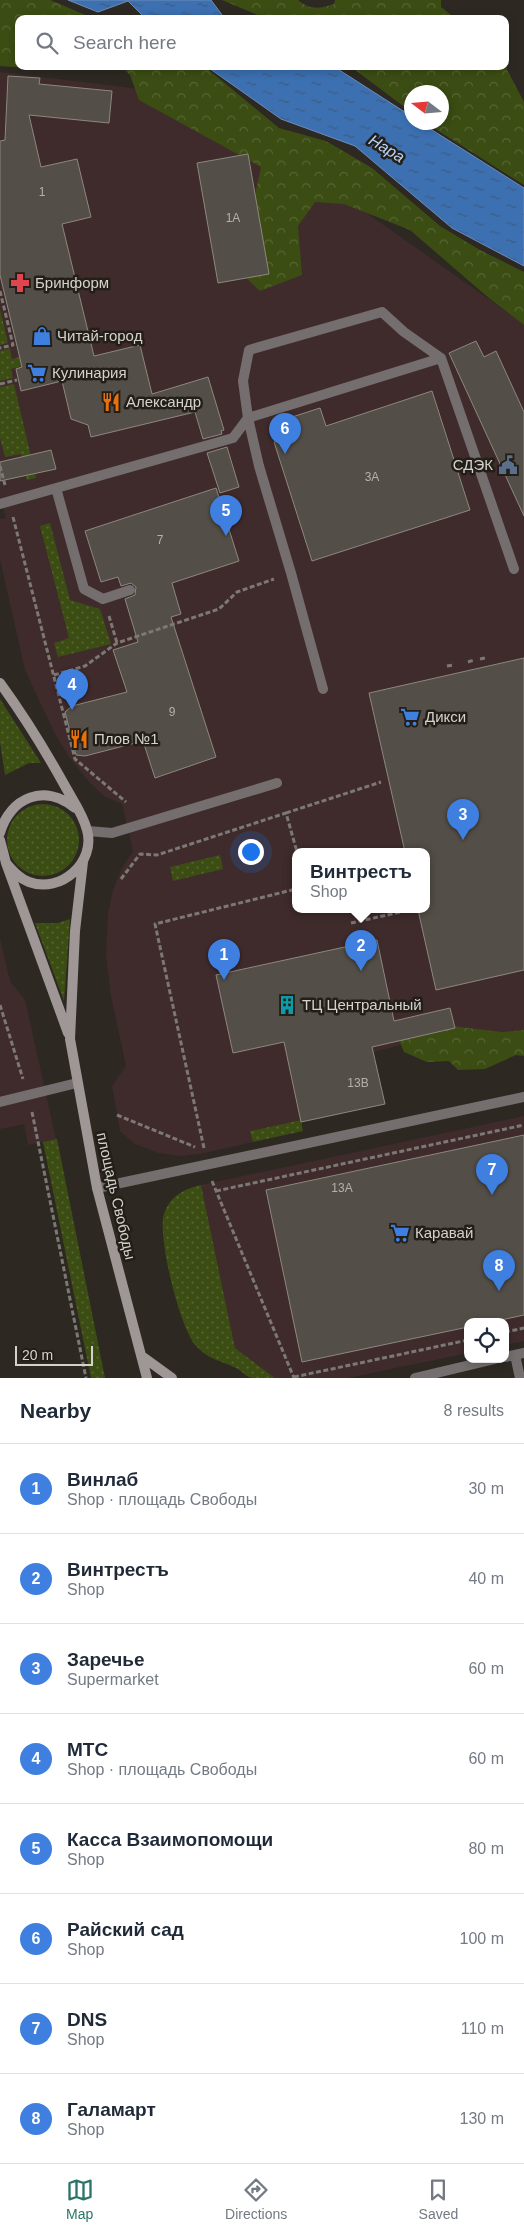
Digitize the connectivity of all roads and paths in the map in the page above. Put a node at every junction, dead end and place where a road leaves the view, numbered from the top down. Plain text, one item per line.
1 (0, 291) edge
2 (0, 348) edge
3 (441, 358) junction
4 (17, 380) dead end
5 (0, 384) edge
6 (248, 418) junction
7 (0, 466) edge
8 (56, 488) junction
9 (4, 503) edge
10 (514, 568) dead end
11 (291, 573) junction
12 (130, 590) dead end
13 (103, 598) junction
14 (117, 643) junction
15 (485, 658) dead end
16 (480, 659) dead end
17 (474, 660) dead end
18 (468, 662) dead end
19 (453, 665) dead end
20 (447, 666) dead end
21 (54, 675) junction
22 (0, 683) edge
23 (323, 689) dead end
24 (381, 782) dead end
25 (277, 784) dead end
26 (126, 802) dead end
27 (80, 812) junction
28 (286, 813) junction
29 (88, 831) junction
30 (0, 833) edge
31 (0, 840) edge
32 (296, 848) edge
33 (83, 862) junction
34 (6, 863) junction
35 (121, 879) dead end
36 (292, 890) edge
37 (396, 913) edge
38 (351, 923) dead end
39 (0, 1005) edge
40 (70, 1039) junction
41 (77, 1083) junction
42 (28, 1095) junction
43 (524, 1097) edge
44 (0, 1102) edge
45 (117, 1115) dead end
46 (524, 1125) edge
47 (211, 1178) dead end
48 (97, 1188) junction
49 (216, 1191) junction
50 (524, 1328) edge
51 (509, 1331) edge
52 (464, 1341) edge
53 (515, 1355) edge
54 (143, 1357) junction
55 (478, 1363) edge
56 (86, 1378) edge
57 (147, 1378) edge
58 (172, 1378) edge
59 (294, 1378) edge
60 (415, 1378) edge
61 (520, 1378) edge

1 - 2 path
3 - 6 lane
3 - 6 lane
3 - 10 lane
4 - 5 path
6 - 8 lane
6 - 11 lane
7 - 9 path
8 - 9 lane
8 - 13 lane
9 - 21 path
11 - 14 path
11 - 23 lane
12 - 13 lane
13 - 14 path
14 - 21 path
15 - 16 path
17 - 18 path
19 - 20 path
21 - 26 path
22 - 27 main road, площадь Свободы
24 - 28 path
25 - 29 lane
27 - 29 main road, площадь Свободы
27 - 30 main road
28 - 32 path
28 - 35 path
29 - 33 main road, площадь Свободы
31 - 34 main road, площадь Свободы
33 - 34 main road
33 - 40 main road, площадь Свободы
34 - 40 main road, площадь Свободы
36 - 45 path
37 - 38 path
39 - 42 path
40 - 41 main road, площадь Свободы
41 - 42 lane
41 - 48 main road, площадь Свободы
42 - 44 lane
42 - 56 path
43 - 48 lane
46 - 49 path
47 - 49 path
48 - 54 main road, площадь Свободы
49 - 59 path
50 - 51 path
52 - 59 path
53 - 61 lane
54 - 57 main road, площадь Свободы
54 - 58 main road
55 - 60 lane

